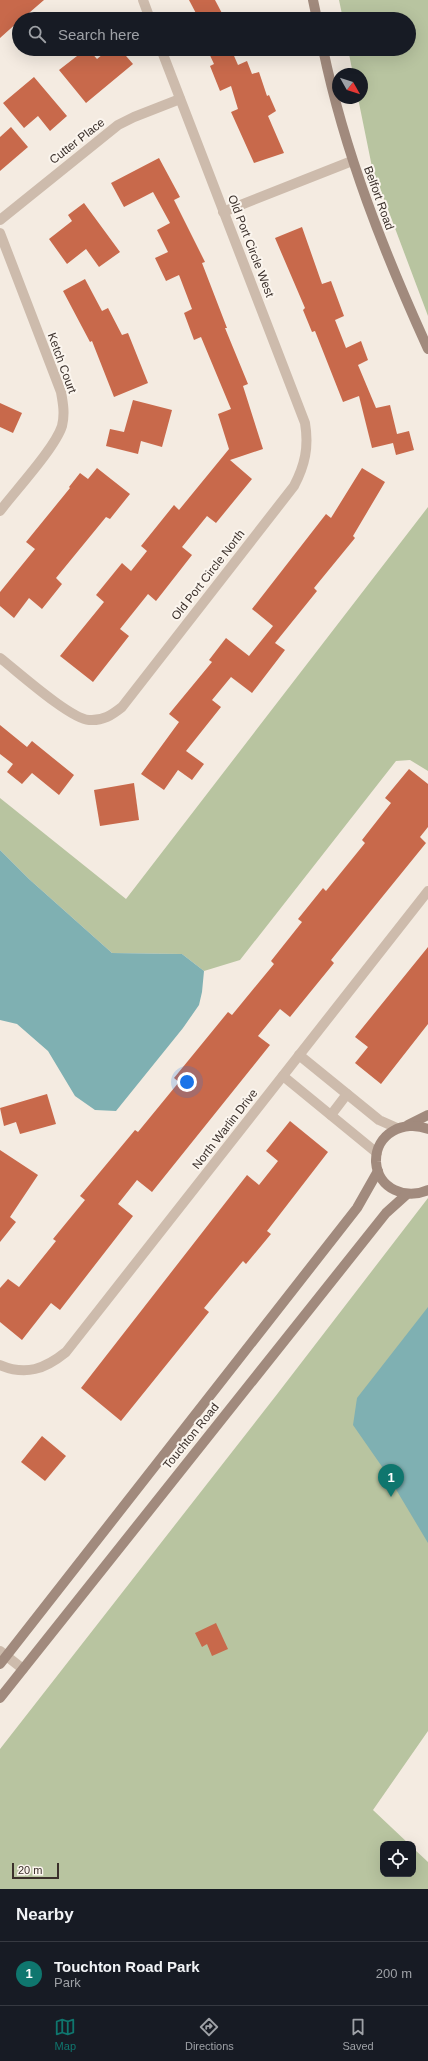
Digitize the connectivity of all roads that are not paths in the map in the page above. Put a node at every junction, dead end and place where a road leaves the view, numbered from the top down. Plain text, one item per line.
1 (143, 0) edge
2 (313, 0) edge
3 (147, 12) edge
4 (316, 12) edge
5 (164, 56) edge
6 (324, 56) edge
7 (180, 98) junction
8 (352, 161) junction
9 (224, 212) junction
10 (0, 220) edge
11 (0, 233) edge
12 (428, 349) edge
13 (306, 454) joint
14 (0, 511) edge
15 (0, 658) edge
16 (428, 891) edge
17 (299, 1055) junction
18 (283, 1076) junction
19 (347, 1094) junction
20 (331, 1115) junction
21 (428, 1115) edge
22 (408, 1125) junction
23 (397, 1128) junction
24 (428, 1129) edge
25 (377, 1153) junction
26 (378, 1171) junction
27 (428, 1190) edge
28 (406, 1195) junction
29 (0, 1365) edge
30 (2, 1657) edge
31 (23, 1668) junction
32 (2, 1692) edge

1 - 3 street
2 - 4 street
5 - 7 street, Old Port Circle West
6 - 8 street, Belfort Road
7 - 9 street, Old Port Circle West
7 - 10 street, Cutter Place
8 - 9 street
8 - 12 street, Belfort Road
9 - 13 street, Old Port Circle West
11 - 14 street, Ketch Court
13 - 15 street, Old Port Circle North
16 - 17 street, North Warlin Drive
17 - 18 street, North Warlin Drive
17 - 19 street
18 - 20 street
18 - 29 street, North Warlin Drive
19 - 20 street
19 - 23 street
20 - 25 street
21 - 22 street
22 - 23 street
22 - 24 street
23 - 25 street
25 - 26 street
26 - 28 street
26 - 30 street, Touchton Road
27 - 28 street
28 - 31 street, Touchton Road
30 - 31 street
31 - 32 street, Touchton Road

